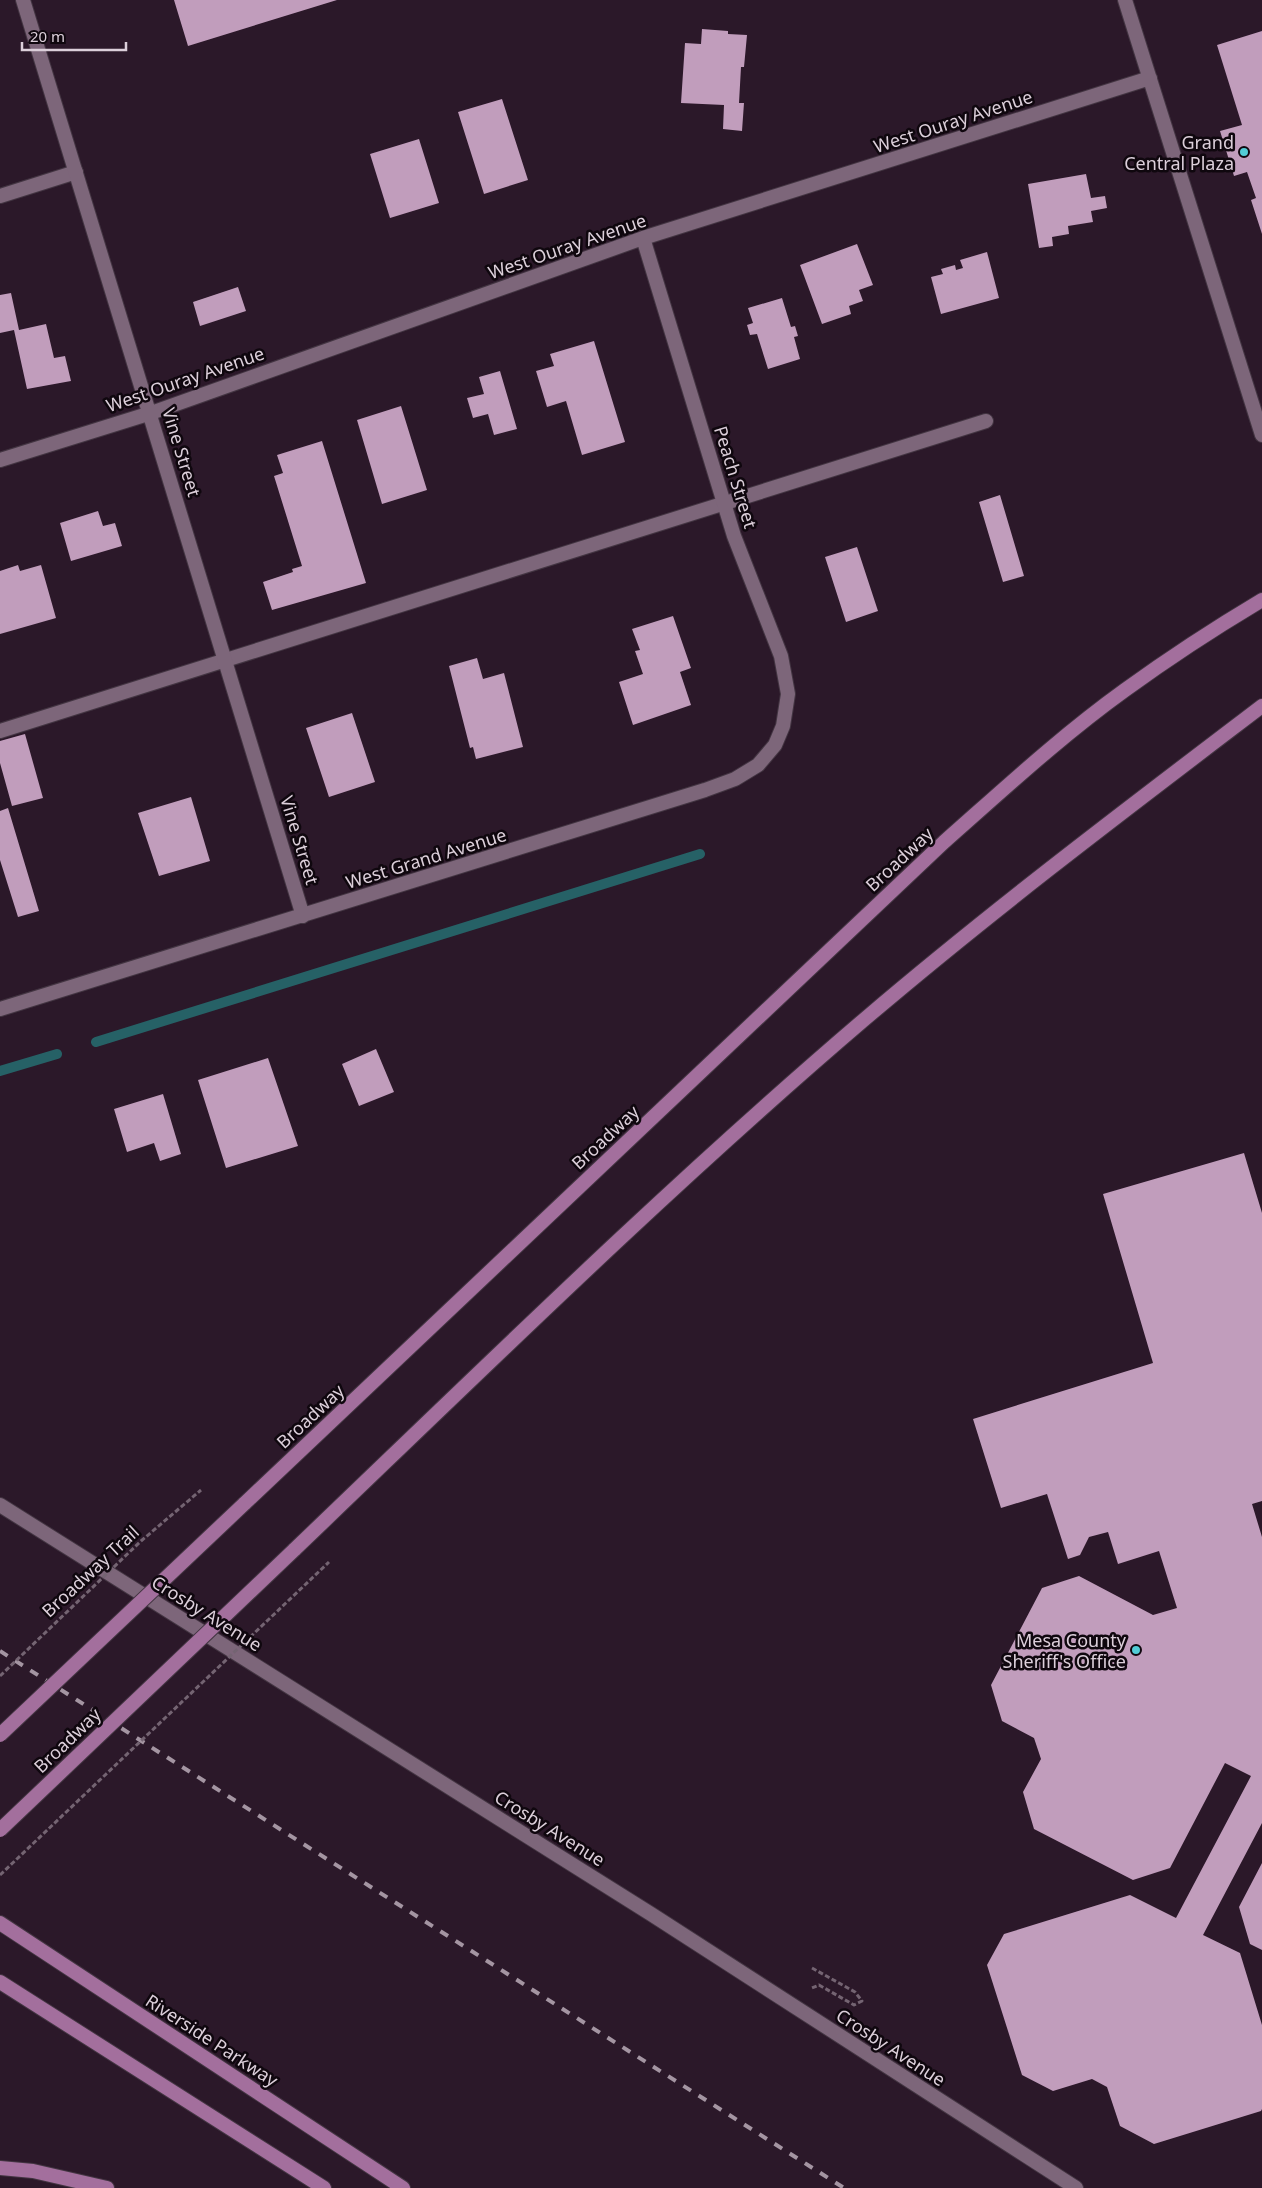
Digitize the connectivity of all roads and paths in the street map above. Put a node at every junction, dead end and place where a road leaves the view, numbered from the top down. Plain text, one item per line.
1 (23, 0) edge
2 (1125, 0) edge
3 (1150, 78) junction
4 (76, 172) junction
5 (0, 196) edge
6 (642, 238) junction
7 (151, 413) junction
8 (986, 421) dead end
9 (1262, 435) edge
10 (0, 460) edge
11 (724, 503) junction
12 (1262, 600) edge
13 (226, 659) junction
14 (1262, 706) edge
15 (783, 726) joint
16 (0, 731) edge
17 (304, 916) junction
18 (0, 1009) edge
19 (201, 1490) dead end
20 (0, 1505) edge
21 (329, 1562) dead end
22 (0, 1676) edge
23 (0, 1735) edge
24 (0, 1830) edge
25 (0, 1875) edge
26 (0, 1923) edge
27 (812, 1968) dead end
28 (0, 1982) edge
29 (807, 1990) dead end
30 (0, 2168) edge
31 (106, 2188) edge
32 (324, 2188) edge
33 (403, 2188) edge
34 (1076, 2188) edge

1 - 4 street, Vine Street
2 - 3 street
3 - 6 street, West Ouray Avenue
3 - 9 street
4 - 5 street
4 - 7 street, Vine Street
6 - 7 street, West Ouray Avenue
6 - 11 street, Peach Street
7 - 10 street, West Ouray Avenue
7 - 13 street, Vine Street
8 - 11 street
11 - 13 street
11 - 15 street, Peach Street
12 - 23 main road, Broadway, bridge
13 - 16 street
13 - 17 street, Vine Street
14 - 24 main road, Broadway, bridge
15 - 17 street, West Grand Avenue
17 - 18 street, West Grand Avenue
19 - 22 path, Broadway Trail, bridge
20 - 34 street, Crosby Avenue
21 - 25 path, bridge
26 - 33 main road, Riverside Parkway
27 - 29 path
28 - 32 main road
30 - 31 main road

